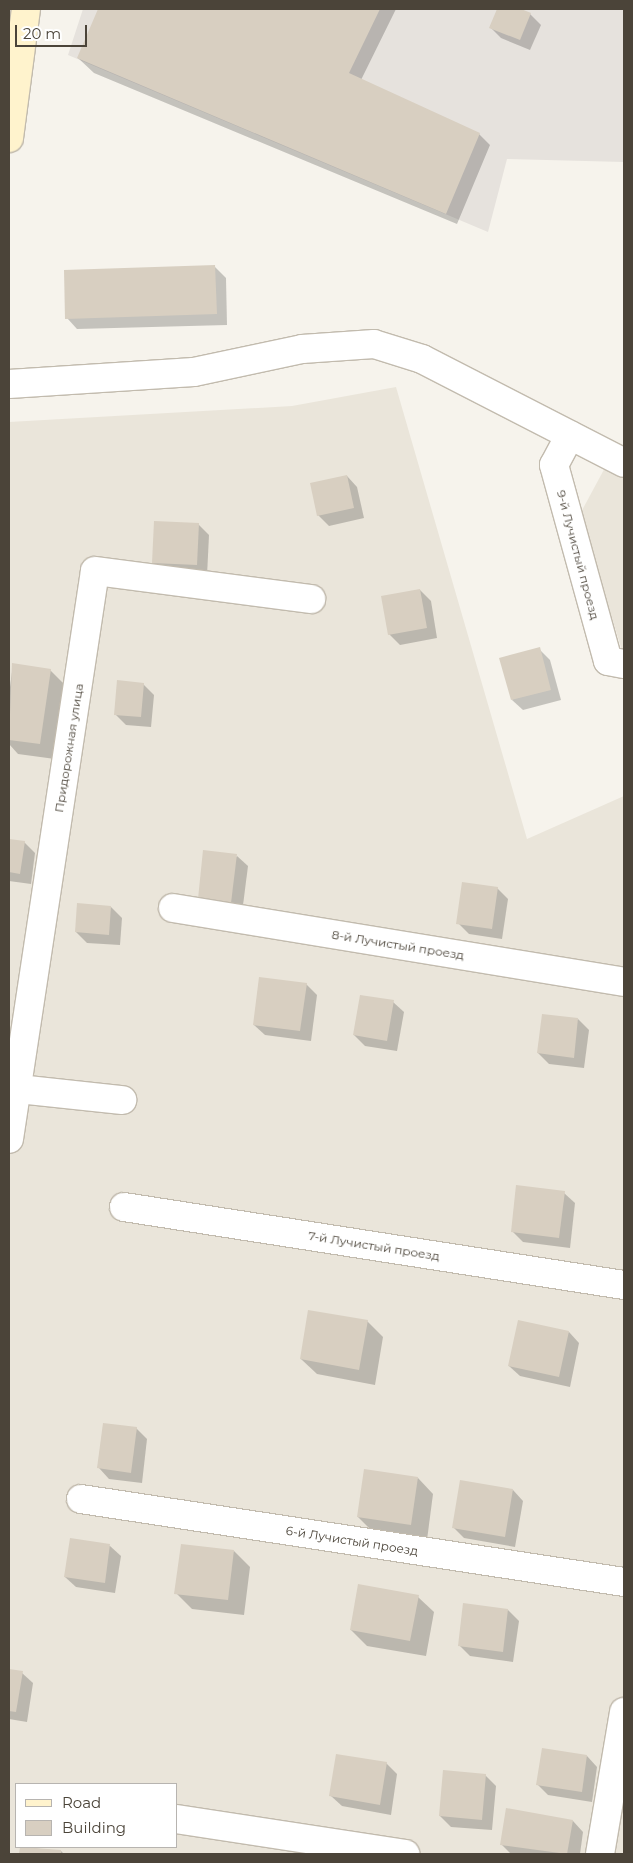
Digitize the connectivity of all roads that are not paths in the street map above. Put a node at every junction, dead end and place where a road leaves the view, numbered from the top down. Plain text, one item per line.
1 (26, 9) edge
2 (9, 138) edge
3 (9, 384) edge
4 (570, 435) junction
5 (624, 463) edge
6 (311, 598) dead end
7 (624, 664) edge
8 (172, 908) dead end
9 (624, 982) edge
10 (13, 1088) edge
11 (122, 1100) dead end
12 (9, 1139) edge
13 (124, 1207) dead end
14 (624, 1285) edge
15 (81, 1500) dead end
16 (624, 1582) edge
17 (624, 1712) edge
18 (178, 1819) edge
19 (405, 1854) edge
20 (600, 1854) edge

1 - 2 street
3 - 4 street
4 - 5 street
4 - 7 street, 9-й Лучистый проезд
6 - 10 street, Придорожная улица
8 - 9 street, 8-й Лучистый проезд
10 - 11 street
10 - 12 street, Придорожная улица
13 - 14 street, 7-й Лучистый проезд
15 - 16 street, 6-й Лучистый проезд
17 - 20 street
18 - 19 street

